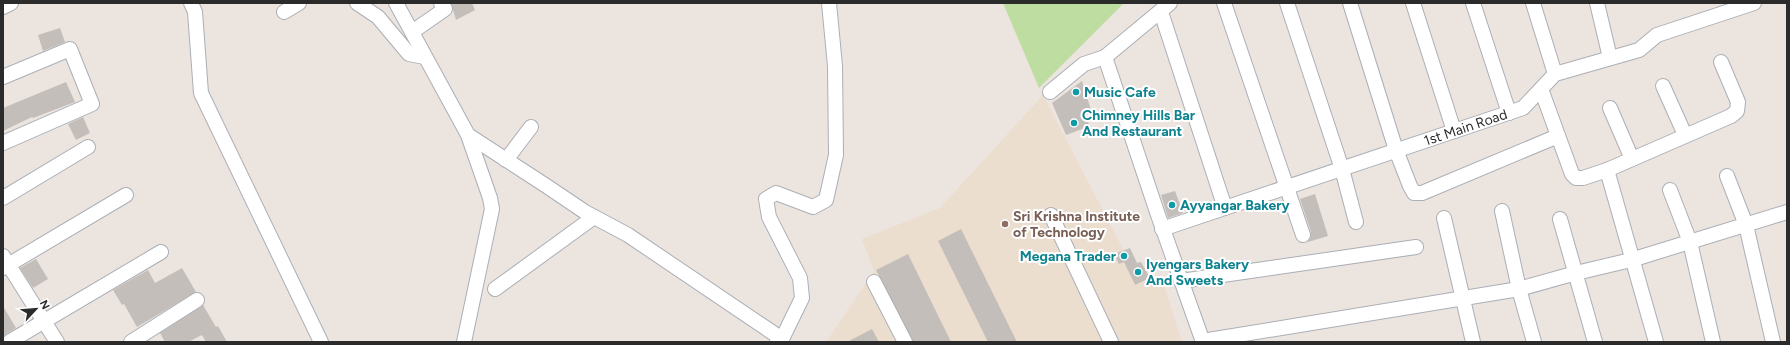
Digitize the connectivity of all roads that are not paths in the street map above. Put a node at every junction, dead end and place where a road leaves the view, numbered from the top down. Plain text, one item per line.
1 (11, 3) edge
2 (192, 3) edge
3 (299, 3) edge
4 (357, 3) edge
5 (396, 3) edge
6 (441, 3) edge
7 (829, 3) edge
8 (1224, 3) edge
9 (1287, 3) edge
10 (1350, 3) edge
11 (1413, 3) edge
12 (1473, 3) edge
13 (1533, 3) edge
14 (1597, 3) edge
15 (1754, 3) edge
16 (3, 7) edge
17 (1166, 7) edge
18 (284, 12) dead end
19 (412, 32) junction
20 (425, 57) junction
21 (1105, 57) junction
22 (1610, 58) junction
23 (1721, 62) dead end
24 (1555, 74) junction
25 (3, 77) edge
26 (1663, 86) dead end
27 (1541, 89) junction
28 (1050, 92) dead end
29 (1610, 108) dead end
30 (1509, 113) junction
31 (531, 127) dead end
32 (1454, 131) junction
33 (468, 136) junction
34 (1558, 136) junction
35 (1685, 136) junction
36 (3, 142) edge
37 (88, 147) dead end
38 (1396, 150) junction
39 (1632, 159) junction
40 (506, 160) junction
41 (1342, 169) junction
42 (1607, 170) junction
43 (1727, 176) dead end
44 (1286, 187) junction
45 (1670, 190) dead end
46 (126, 195) dead end
47 (3, 198) edge
48 (1225, 208) junction
49 (1502, 211) dead end
50 (1787, 212) edge
51 (1051, 215) dead end
52 (594, 217) junction
53 (1444, 218) dead end
54 (1560, 219) dead end
55 (1356, 222) dead end
56 (1746, 225) junction
57 (1162, 229) junction
58 (1302, 235) dead end
59 (1690, 242) junction
60 (1416, 247) dead end
61 (161, 252) dead end
62 (1631, 260) junction
63 (5, 263) edge
64 (1576, 273) junction
65 (1181, 281) junction
66 (874, 282) dead end
67 (495, 289) dead end
68 (1519, 289) junction
69 (1463, 298) junction
70 (197, 300) dead end
71 (44, 322) junction
72 (780, 340) edge
73 (1203, 341) edge
74 (9, 342) edge
75 (57, 342) edge
76 (131, 342) edge
77 (321, 342) edge
78 (464, 342) edge
79 (905, 342) edge
80 (1111, 342) edge
81 (1473, 342) edge
82 (1534, 342) edge
83 (1595, 342) edge
84 (1656, 342) edge
85 (1713, 342) edge
86 (1773, 342) edge

1 - 16 street
2 - 77 street
3 - 18 street
4 - 20 street
5 - 19 street
6 - 19 street
7 - 72 street
8 - 44 street
9 - 41 street
10 - 38 street
11 - 32 street
12 - 30 street
13 - 24 street
14 - 22 street
15 - 22 street
17 - 21 street
17 - 48 street
19 - 20 street
20 - 33 street
21 - 28 street
21 - 57 street
22 - 24 street
23 - 35 street
24 - 27 street, 1st Main Road
25 - 36 street
26 - 35 street
27 - 30 street, 1st Main Road
27 - 34 street
29 - 39 street
30 - 32 street, 1st Main Road
31 - 40 street
32 - 38 street, 1st Main Road
33 - 40 street
33 - 78 street
34 - 38 street
34 - 42 street
35 - 39 street
37 - 47 street
38 - 41 street, 1st Main Road
39 - 42 street
40 - 52 street
41 - 44 street, 1st Main Road
41 - 55 street
42 - 62 street
43 - 56 street
44 - 48 street, 1st Main Road
44 - 58 street
45 - 59 street
46 - 63 street
48 - 57 street, 1st Main Road
49 - 68 street
50 - 56 street
51 - 80 street
52 - 67 street
52 - 72 street
53 - 69 street
54 - 64 street
56 - 59 street
56 - 86 street
57 - 65 street
59 - 62 street
59 - 85 street
60 - 65 street
61 - 71 street
62 - 64 street
62 - 84 street
63 - 71 street
64 - 68 street
64 - 83 street
65 - 73 street
66 - 79 street
68 - 69 street
68 - 82 street
69 - 73 street
69 - 81 street
70 - 76 street
71 - 74 street
71 - 75 street

